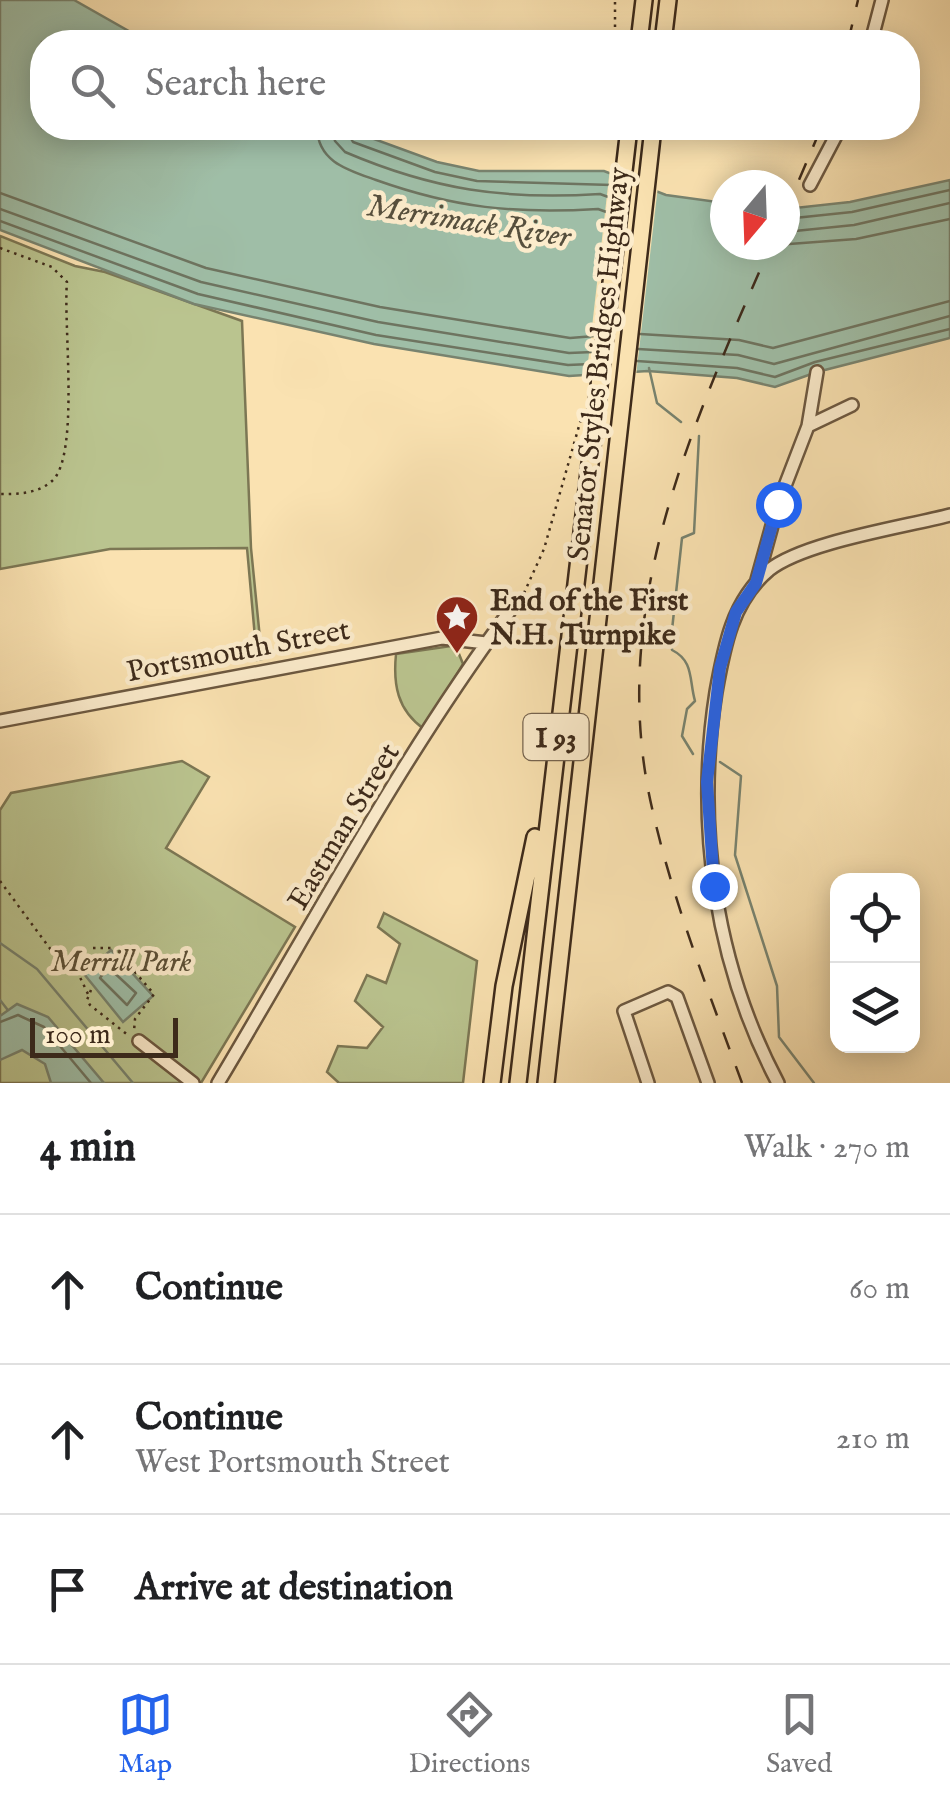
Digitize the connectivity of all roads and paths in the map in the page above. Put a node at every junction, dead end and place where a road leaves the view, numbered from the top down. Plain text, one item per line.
1 (615, 0) edge
2 (644, 0) edge
3 (668, 0) edge
4 (882, 0) edge
5 (615, 30) edge
6 (640, 30) edge
7 (664, 30) edge
8 (874, 30) edge
9 (628, 140) edge
10 (651, 140) edge
11 (834, 140) edge
12 (810, 185) dead end
13 (0, 248) edge
14 (817, 372) dead end
15 (584, 404) dead end
16 (852, 406) dead end
17 (808, 426) junction
18 (0, 494) edge
19 (950, 515) edge
20 (756, 583) junction
21 (518, 600) joint
22 (486, 643) junction
23 (0, 721) edge
24 (551, 775) junction
25 (0, 882) edge
26 (93, 948) dead end
27 (527, 983) junction
28 (556, 987) junction
29 (139, 1041) junction
30 (193, 1083) edge
31 (218, 1083) edge
32 (492, 1083) edge
33 (518, 1083) edge
34 (546, 1083) edge
35 (648, 1083) edge
36 (708, 1083) edge
37 (778, 1083) edge

1 - 5 path
2 - 6 highway
3 - 7 highway
4 - 8 street
9 - 24 highway, I 93
10 - 28 highway, Senator Styles Bridges Highway / I 93
11 - 12 street
13 - 18 path
14 - 17 street
15 - 21 path
16 - 17 street
17 - 20 street
19 - 20 street
20 - 37 street
21 - 22 street, Eastman Street
22 - 23 street, Portsmouth Street
22 - 31 street, Eastman Street
24 - 27 highway, I 93
24 - 32 highway
25 - 29 path
26 - 29 path
27 - 28 street
27 - 33 highway, I 93
28 - 34 highway, Senator Styles Bridges Highway / I 93
29 - 30 street
35 - 36 street

